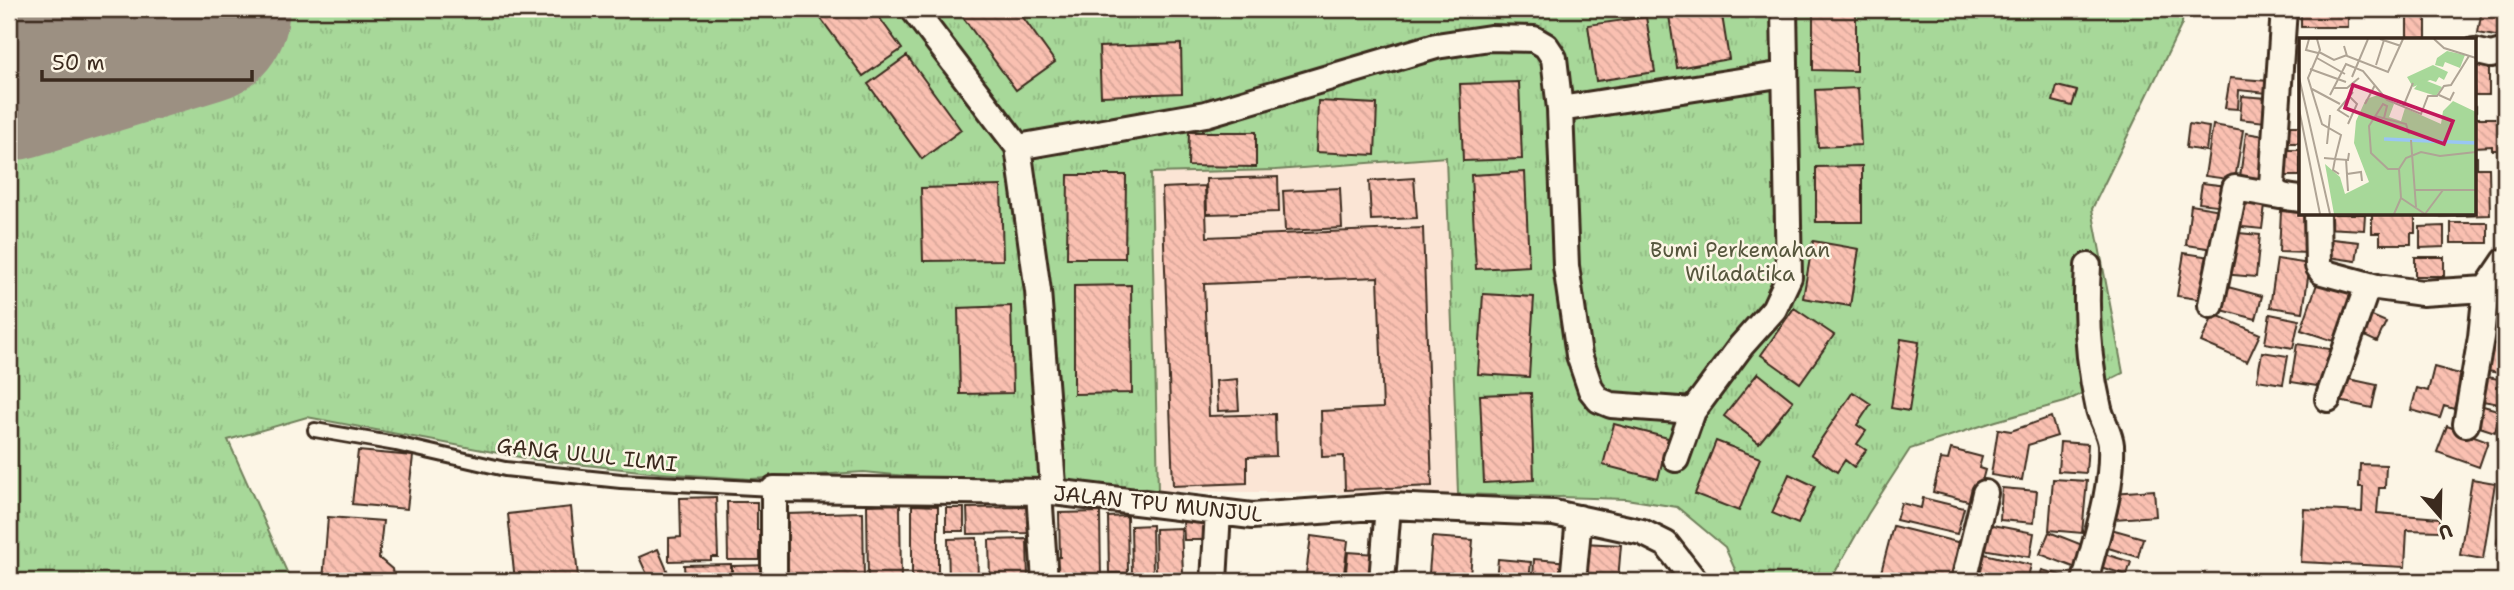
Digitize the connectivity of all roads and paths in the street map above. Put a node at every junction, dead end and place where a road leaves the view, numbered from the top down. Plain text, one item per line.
1 (913, 9) edge
2 (1784, 9) edge
3 (2284, 9) edge
4 (2476, 51) edge
5 (2505, 51) edge
6 (1785, 74) junction
7 (1560, 109) junction
8 (1018, 147) junction
9 (2290, 198) edge
10 (2317, 215) edge
11 (2505, 261) edge
12 (2088, 266) dead end
13 (2368, 285) junction
14 (2486, 289) junction
15 (2211, 305) dead end
16 (2329, 399) dead end
17 (1693, 411) junction
18 (2466, 424) dead end
19 (315, 430) dead end
20 (1676, 459) dead end
21 (774, 489) junction
22 (1046, 489) junction
23 (1985, 492) dead end
24 (1388, 506) junction
25 (1218, 512) junction
26 (1579, 518) junction
27 (1685, 575) edge
28 (774, 581) edge
29 (1045, 581) edge
30 (1214, 581) edge
31 (1382, 581) edge
32 (1573, 581) edge
33 (1964, 581) edge
34 (2085, 581) edge

1 - 8 street
2 - 6 street
3 - 9 street
4 - 5 street
6 - 7 street
6 - 17 street
7 - 8 street
7 - 17 street
8 - 22 street
9 - 15 street
10 - 13 street
11 - 14 street
12 - 34 street
13 - 14 street
13 - 16 street
14 - 18 street
17 - 20 street
19 - 21 lane, GANG ULUL ILMI
21 - 22 street, JALAN TPU MUNJUL
21 - 28 street
22 - 25 street, JALAN TPU MUNJUL
22 - 29 street
23 - 33 street
24 - 25 street, JALAN TPU MUNJUL
24 - 26 street, JALAN TPU MUNJUL
24 - 31 street
25 - 30 street
26 - 27 street, JALAN TPU MUNJUL
26 - 32 street

